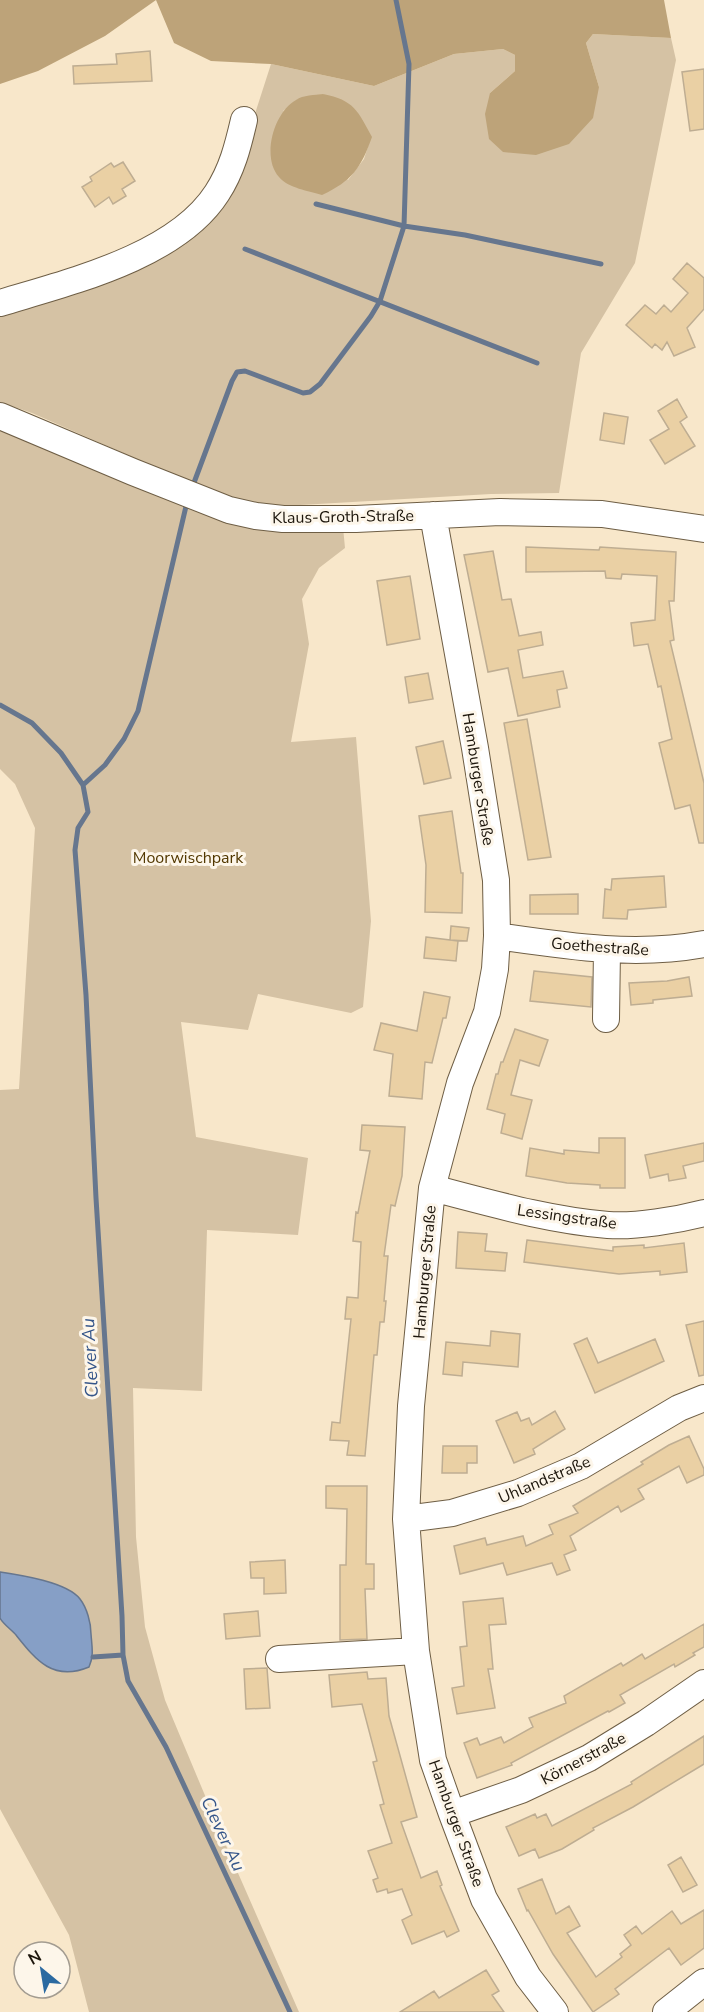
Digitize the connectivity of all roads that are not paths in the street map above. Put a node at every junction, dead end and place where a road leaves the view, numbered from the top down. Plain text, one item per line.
1 (244, 120) dead end
2 (0, 303) edge
3 (0, 416) edge
4 (433, 515) junction
5 (704, 529) edge
6 (497, 936) junction
7 (704, 944) edge
8 (606, 950) junction
9 (606, 1019) dead end
10 (432, 1188) junction
11 (704, 1213) edge
12 (704, 1398) edge
13 (406, 1519) junction
14 (416, 1651) junction
15 (279, 1659) dead end
16 (704, 1683) edge
17 (452, 1814) junction
18 (704, 1982) edge
19 (555, 2012) edge
20 (666, 2012) edge

1 - 2 street
3 - 4 street, Klaus-Groth-Straße
4 - 5 street, Klaus-Groth-Straße
4 - 6 street, Hamburger Straße
6 - 8 street, Goethestraße
6 - 10 street, Hamburger Straße
7 - 8 street, Goethestraße
8 - 9 street
10 - 11 street, Lessingstraße
10 - 13 street, Hamburger Straße
12 - 13 street, Uhlandstraße
13 - 14 street, Hamburger Straße
14 - 15 street
14 - 17 street, Hamburger Straße
16 - 17 street, Körnerstraße
17 - 19 street, Hamburger Straße
18 - 20 street

